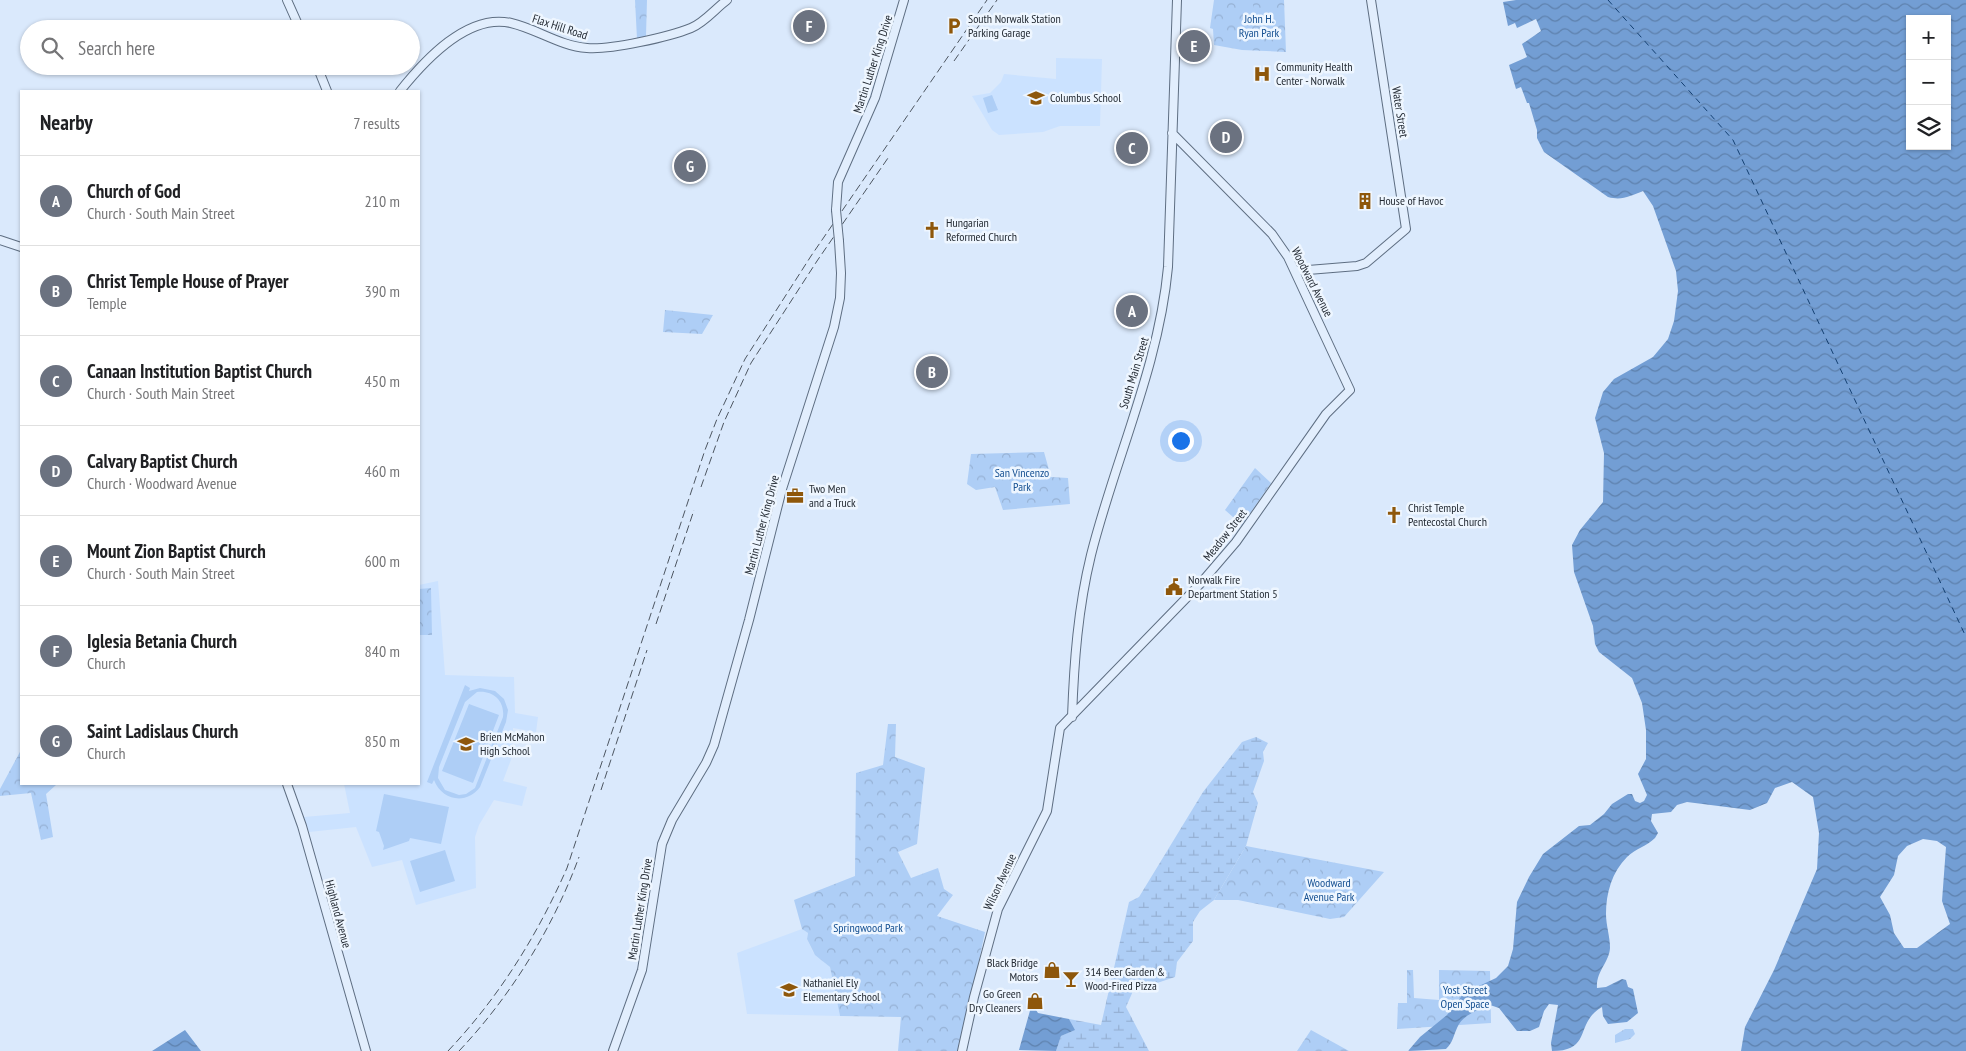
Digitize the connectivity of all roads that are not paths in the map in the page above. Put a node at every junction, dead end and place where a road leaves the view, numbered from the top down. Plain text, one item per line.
1 (287, 0) edge
2 (727, 0) edge
3 (904, 0) edge
4 (1177, 0) edge
5 (1371, 0) edge
6 (296, 20) edge
7 (420, 69) edge
8 (321, 75) edge
9 (414, 75) edge
10 (327, 90) edge
11 (401, 90) edge
12 (1172, 133) junction
13 (0, 240) edge
14 (20, 247) edge
15 (1296, 271) junction
16 (1350, 390) joint
17 (1072, 716) junction
18 (1062, 726) joint
19 (287, 785) edge
20 (366, 1051) edge
21 (613, 1051) edge
22 (962, 1051) edge

1 - 6 main road
2 - 7 main road, Flax Hill Road
3 - 21 main road, Martin Luther King Drive, bridge
4 - 12 main road, South Main Street
5 - 15 main road, Water Street
8 - 10 main road
9 - 11 main road, Flax Hill Road
12 - 15 main road, Woodward Avenue
12 - 17 main road, South Main Street
13 - 14 main road
15 - 16 main road, Woodward Avenue
16 - 17 main road, Meadow Street
17 - 18 main road, Meadow Street
18 - 22 main road, Wilson Avenue
19 - 20 main road, Highland Avenue

